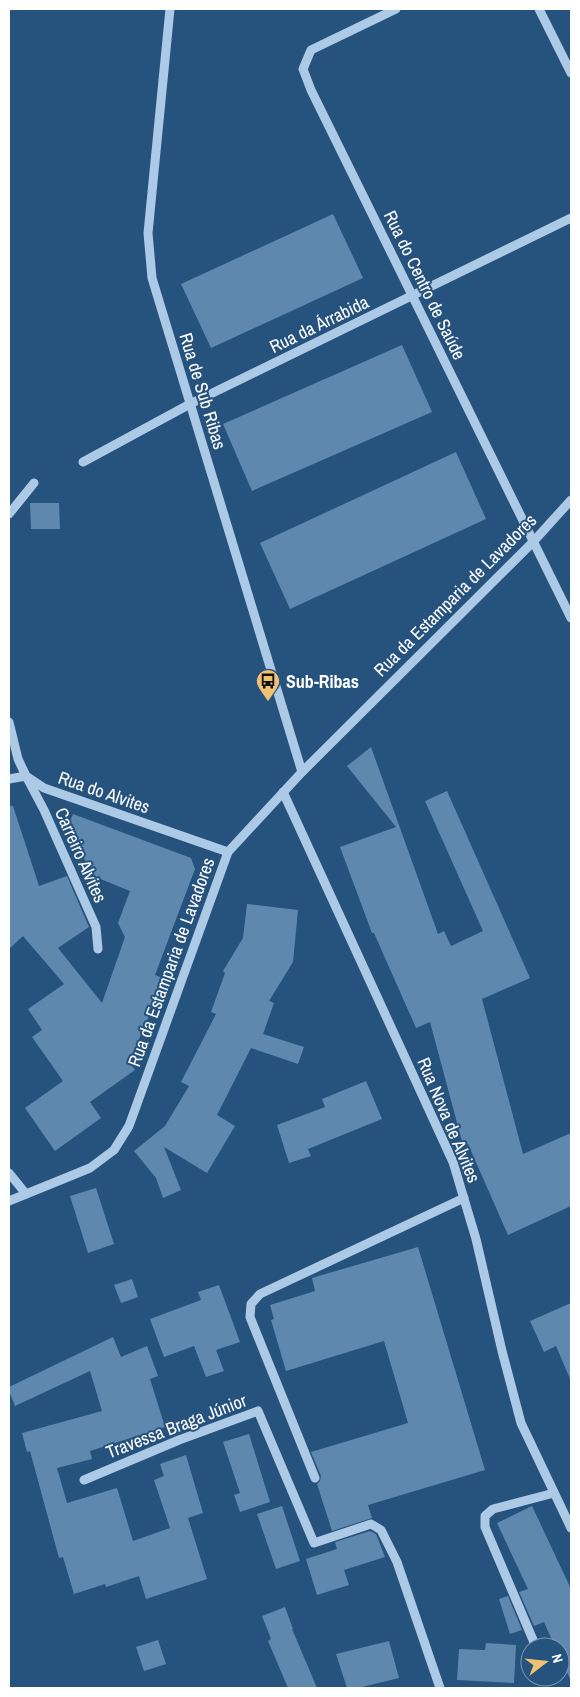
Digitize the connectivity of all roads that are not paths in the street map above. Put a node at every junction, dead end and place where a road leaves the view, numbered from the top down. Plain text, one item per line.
1 (170, 9) edge
2 (396, 9) edge
3 (539, 9) edge
4 (571, 73) edge
5 (571, 218) edge
6 (412, 296) junction
7 (190, 404) junction
8 (82, 462) dead end
9 (34, 483) dead end
10 (571, 500) edge
11 (9, 514) edge
12 (533, 542) junction
13 (571, 618) edge
14 (9, 722) edge
15 (302, 772) junction
16 (26, 776) junction
17 (9, 779) edge
18 (283, 792) junction
19 (228, 852) junction
20 (98, 949) dead end
21 (9, 1173) edge
22 (26, 1194) junction
23 (464, 1198) junction
24 (9, 1201) edge
25 (315, 1478) dead end
26 (84, 1480) dead end
27 (554, 1493) junction
28 (571, 1528) edge
29 (532, 1637) edge
30 (440, 1688) edge

1 - 7 street, Rua de Sub Ribas
2 - 6 street, Rua do Centro de Saúde
3 - 4 street
5 - 6 street, Rua da Árrabida
6 - 7 street, Rua da Árrabida
6 - 12 street, Rua do Centro de Saúde
7 - 8 street, Rua da Árrabida
7 - 15 street, Rua de Sub Ribas
9 - 11 street
10 - 12 street, Rua da Estamparia de Lavadores
12 - 13 street, Rua do Centro de Saúde
12 - 15 street, Rua da Estamparia de Lavadores
14 - 16 street
15 - 18 street, Rua da Estamparia de Lavadores
16 - 17 street
16 - 19 street, Rua do Alvites
16 - 20 street, Carreiro Alvites
18 - 19 street, Rua da Estamparia de Lavadores
18 - 23 street, Rua Nova de Alvites
19 - 22 street, Rua da Estamparia de Lavadores
21 - 22 street
22 - 24 street, Rua da Estamparia de Lavadores
23 - 25 street
23 - 27 street, Rua Nova de Alvites
26 - 30 street, Travessa Braga Júnior
27 - 28 street, Rua Nova de Alvites
27 - 29 street

